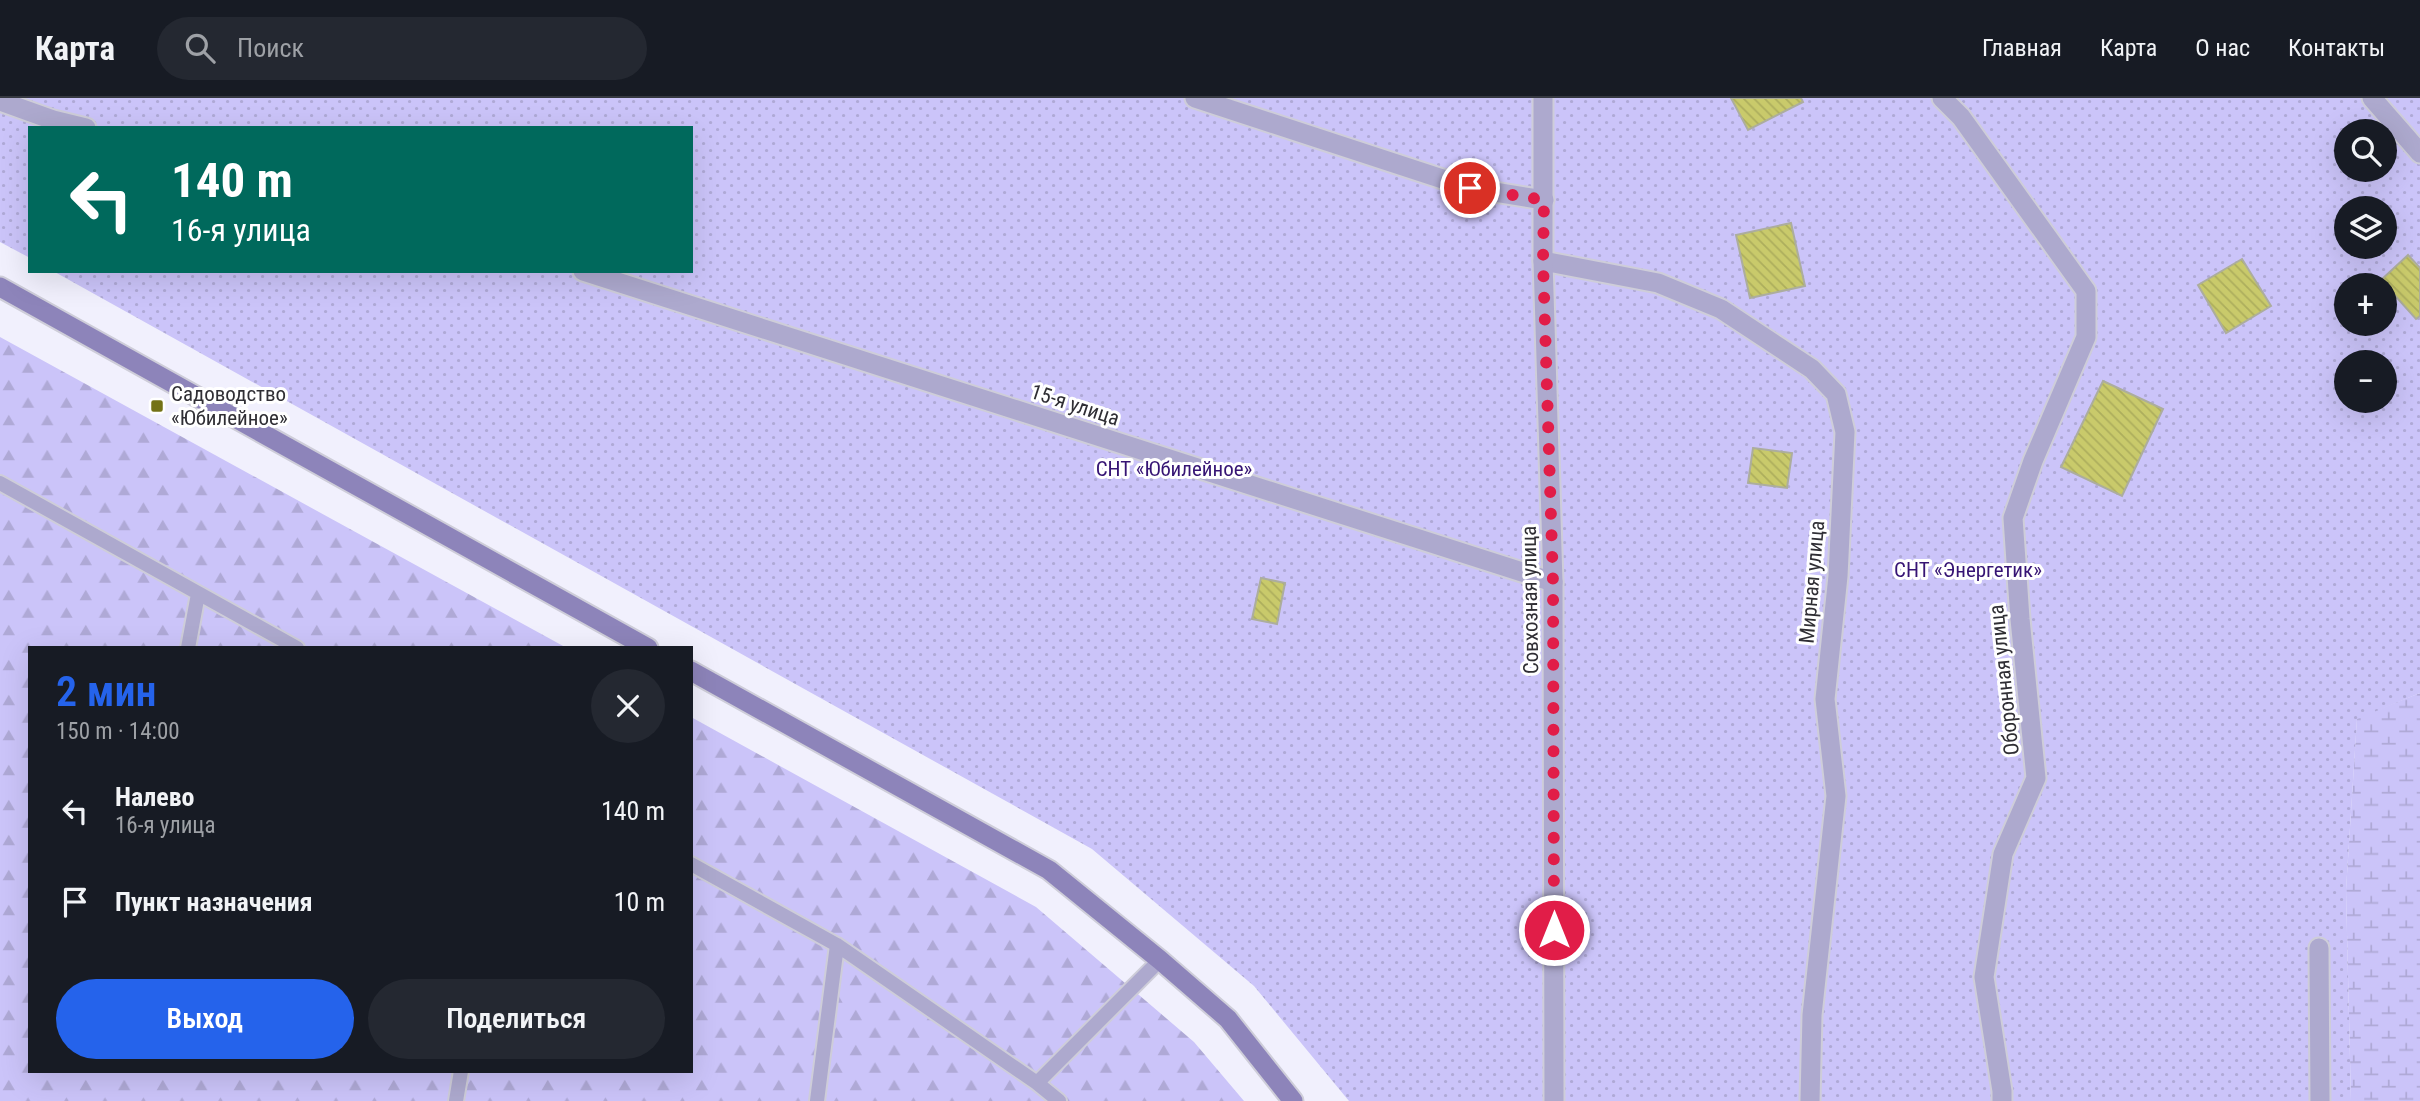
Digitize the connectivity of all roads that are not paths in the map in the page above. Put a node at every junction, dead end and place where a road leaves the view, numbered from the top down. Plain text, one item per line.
1 (1195, 98) edge
2 (1543, 98) edge
3 (1942, 98) edge
4 (2372, 98) edge
5 (0, 101) edge
6 (78, 126) edge
7 (2420, 153) edge
8 (1544, 200) junction
9 (1543, 261) junction
10 (589, 273) edge
11 (0, 287) edge
12 (0, 483) edge
13 (1553, 582) junction
14 (198, 594) junction
15 (188, 646) edge
16 (293, 646) edge
17 (644, 646) edge
18 (693, 672) edge
19 (693, 865) edge
20 (837, 945) junction
21 (2319, 948) dead end
22 (1160, 960) junction
23 (461, 1073) edge
24 (1037, 1083) junction
25 (456, 1101) edge
26 (817, 1101) edge
27 (1059, 1101) edge
28 (1293, 1101) edge
29 (1554, 1101) edge
30 (1810, 1101) edge
31 (2002, 1101) edge
32 (2320, 1101) edge

1 - 8 street
2 - 8 street, Совхозная улица
3 - 31 street, Оборонная улица
4 - 7 street
5 - 6 street
8 - 9 street, Совхозная улица
9 - 13 street, Совхозная улица
9 - 30 street, Мирная улица
10 - 13 street, 15-я улица
11 - 17 main road
12 - 14 lane
13 - 29 street, Совхозная улица
14 - 15 lane
14 - 16 lane
18 - 22 main road
19 - 20 lane
20 - 24 lane
20 - 26 lane
21 - 32 street
22 - 24 lane
22 - 28 main road
23 - 25 lane
24 - 27 lane

